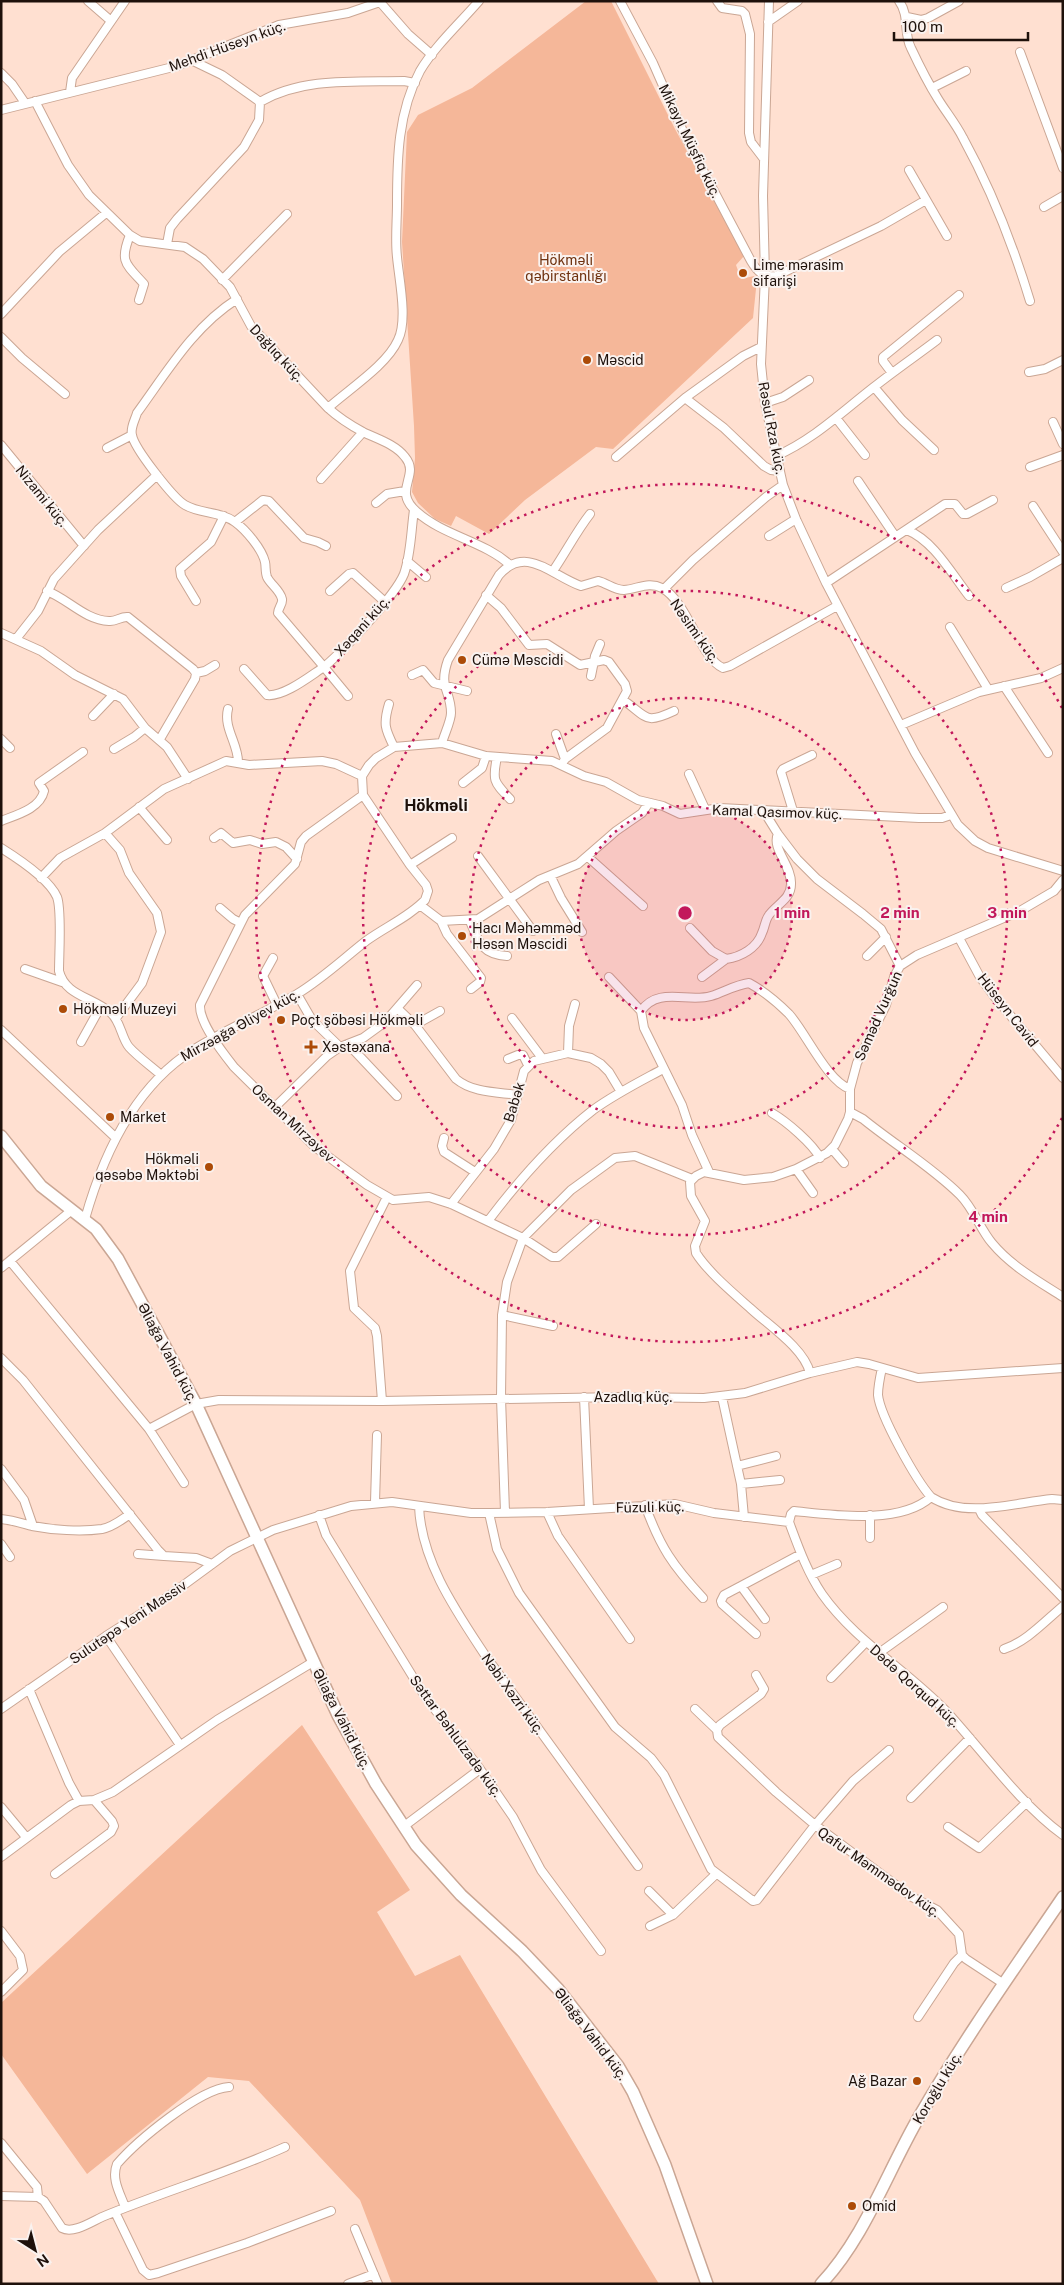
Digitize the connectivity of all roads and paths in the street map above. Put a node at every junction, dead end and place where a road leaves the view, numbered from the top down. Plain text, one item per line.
1 (88, 1) edge
2 (125, 1) edge
3 (380, 1) edge
4 (479, 1) edge
5 (620, 1) edge
6 (717, 1) edge
7 (769, 1) edge
8 (798, 1) edge
9 (899, 1) edge
10 (959, 1) edge
11 (907, 17) junction
12 (111, 21) junction
13 (768, 22) junction
14 (1020, 52) dead end
15 (432, 56) junction
16 (191, 60) junction
17 (966, 71) dead end
18 (1, 73) edge
19 (415, 83) junction
20 (932, 88) junction
21 (70, 92) junction
22 (35, 101) junction
23 (260, 102) junction
24 (25, 103) junction
25 (1, 110) edge
26 (764, 159) junction
27 (1063, 168) edge
28 (909, 170) dead end
29 (1063, 196) edge
30 (926, 200) junction
31 (1044, 207) dead end
32 (106, 213) junction
33 (287, 214) dead end
34 (130, 235) junction
35 (947, 236) dead end
36 (167, 244) junction
37 (765, 276) junction
38 (222, 280) junction
39 (959, 295) dead end
40 (237, 299) junction
41 (139, 300) dead end
42 (1030, 301) dead end
43 (1, 314) edge
44 (1, 337) edge
45 (936, 340) dead end
46 (761, 347) junction
47 (1063, 360) edge
48 (1029, 372) dead end
49 (892, 374) junction
50 (809, 380) dead end
51 (874, 387) junction
52 (65, 394) dead end
53 (685, 398) junction
54 (765, 403) junction
55 (328, 408) junction
56 (836, 418) junction
57 (1053, 422) dead end
58 (363, 432) junction
59 (132, 435) junction
60 (1063, 444) edge
61 (1, 445) edge
62 (107, 448) dead end
63 (934, 450) dead end
64 (865, 455) dead end
65 (1063, 455) edge
66 (776, 456) junction
67 (616, 457) dead end
68 (1030, 467) dead end
69 (780, 471) junction
70 (157, 475) junction
71 (320, 479) dead end
72 (858, 481) dead end
73 (783, 485) junction
74 (405, 491) junction
75 (994, 500) dead end
76 (376, 503) dead end
77 (1033, 506) dead end
78 (414, 510) junction
79 (590, 514) dead end
80 (224, 516) junction
81 (796, 519) junction
82 (235, 522) junction
83 (907, 530) junction
84 (769, 536) dead end
85 (896, 536) junction
86 (84, 546) junction
87 (326, 546) dead end
88 (1063, 552) edge
89 (1063, 558) edge
90 (407, 562) junction
91 (510, 565) junction
92 (553, 571) junction
93 (426, 577) dead end
94 (826, 584) junction
95 (1006, 588) dead end
96 (664, 589) junction
97 (47, 591) junction
98 (330, 591) dead end
99 (486, 594) junction
100 (969, 596) dead end
101 (196, 601) dead end
102 (384, 602) junction
103 (837, 606) junction
104 (950, 627) dead end
105 (1, 633) edge
106 (16, 639) junction
107 (600, 644) dead end
108 (594, 662) junction
109 (215, 664) dead end
110 (324, 667) junction
111 (244, 668) dead end
112 (1063, 668) edge
113 (196, 673) junction
114 (412, 674) dead end
115 (591, 676) dead end
116 (444, 685) junction
117 (1004, 686) junction
118 (988, 689) junction
119 (467, 691) dead end
120 (114, 694) junction
121 (348, 696) dead end
122 (624, 700) junction
123 (389, 704) dead end
124 (228, 709) dead end
125 (674, 711) dead end
126 (93, 716) dead end
127 (901, 725) junction
128 (145, 728) junction
129 (556, 734) dead end
130 (1, 739) edge
131 (160, 739) junction
132 (442, 743) junction
133 (394, 747) junction
134 (10, 748) dead end
135 (114, 749) dead end
136 (83, 752) dead end
137 (1048, 753) dead end
138 (812, 755) dead end
139 (486, 756) junction
140 (497, 757) junction
141 (563, 761) junction
142 (238, 763) junction
143 (690, 774) dead end
144 (362, 776) junction
145 (188, 779) junction
146 (463, 783) dead end
147 (363, 795) junction
148 (510, 799) dead end
149 (648, 804) junction
150 (139, 807) junction
151 (705, 809) junction
152 (766, 811) junction
153 (793, 811) junction
154 (951, 815) junction
155 (1, 821) edge
156 (105, 833) junction
157 (778, 834) junction
158 (214, 838) dead end
159 (452, 838) dead end
160 (167, 840) dead end
161 (1, 848) edge
162 (478, 856) dead end
163 (588, 857) junction
164 (297, 859) junction
165 (797, 859) junction
166 (410, 865) junction
167 (788, 866) junction
168 (1063, 871) edge
169 (551, 877) junction
170 (41, 878) junction
171 (1063, 880) edge
172 (510, 900) junction
173 (420, 905) junction
174 (643, 906) dead end
175 (220, 908) dead end
176 (441, 921) junction
177 (470, 921) junction
178 (241, 923) junction
179 (690, 928) dead end
180 (533, 931) dead end
181 (582, 932) dead end
182 (886, 938) junction
183 (959, 938) junction
184 (508, 956) dead end
185 (867, 956) dead end
186 (273, 958) dead end
187 (726, 959) junction
188 (900, 966) junction
189 (25, 969) dead end
190 (609, 977) dead end
191 (702, 977) dead end
192 (62, 982) junction
193 (417, 985) dead end
194 (471, 989) dead end
195 (297, 994) junction
196 (575, 1004) dead end
197 (277, 1005) junction
198 (101, 1006) junction
199 (398, 1009) junction
200 (440, 1011) dead end
201 (641, 1011) junction
202 (116, 1018) junction
203 (512, 1018) dead end
204 (415, 1025) junction
205 (1, 1030) edge
206 (214, 1038) junction
207 (81, 1042) dead end
208 (348, 1044) junction
209 (340, 1047) junction
210 (568, 1053) junction
211 (542, 1058) junction
212 (508, 1059) dead end
213 (528, 1065) junction
214 (663, 1069) junction
215 (161, 1075) junction
216 (1063, 1078) edge
217 (850, 1088) junction
218 (621, 1092) junction
219 (518, 1095) junction
220 (398, 1096) dead end
221 (274, 1108) junction
222 (850, 1112) junction
223 (772, 1113) dead end
224 (1, 1136) edge
225 (116, 1138) junction
226 (444, 1138) dead end
227 (832, 1149) junction
228 (820, 1158) junction
229 (844, 1162) dead end
230 (796, 1169) junction
231 (475, 1172) junction
232 (709, 1172) junction
233 (692, 1179) junction
234 (813, 1193) dead end
235 (387, 1197) junction
236 (451, 1204) junction
237 (72, 1210) junction
238 (85, 1219) junction
239 (488, 1221) junction
240 (596, 1224) dead end
241 (523, 1238) junction
242 (10, 1261) junction
243 (1, 1268) edge
244 (1062, 1296) edge
245 (502, 1315) junction
246 (553, 1326) dead end
247 (1, 1358) edge
248 (882, 1368) junction
249 (1063, 1368) edge
250 (810, 1373) junction
251 (584, 1397) junction
252 (722, 1397) junction
253 (501, 1398) junction
254 (382, 1401) junction
255 (196, 1404) junction
256 (149, 1429) junction
257 (377, 1435) dead end
258 (776, 1456) dead end
259 (737, 1466) junction
260 (1, 1469) edge
261 (780, 1480) dead end
262 (184, 1483) dead end
263 (741, 1484) junction
264 (931, 1497) junction
265 (1063, 1500) edge
266 (375, 1502) junction
267 (645, 1505) junction
268 (419, 1506) junction
269 (979, 1508) junction
270 (589, 1509) junction
271 (505, 1512) junction
272 (547, 1512) junction
273 (489, 1513) junction
274 (130, 1514) junction
275 (319, 1515) junction
276 (870, 1515) junction
277 (744, 1517) junction
278 (1, 1519) edge
279 (789, 1522) junction
280 (32, 1526) junction
281 (256, 1537) junction
282 (870, 1538) dead end
283 (1, 1544) edge
284 (138, 1554) dead end
285 (801, 1554) junction
286 (10, 1556) dead end
287 (164, 1556) junction
288 (212, 1564) junction
289 (837, 1564) dead end
290 (811, 1575) junction
291 (741, 1586) junction
292 (703, 1598) dead end
293 (1063, 1598) edge
294 (1063, 1606) edge
295 (943, 1607) dead end
296 (765, 1619) dead end
297 (756, 1634) dead end
298 (106, 1636) junction
299 (630, 1639) dead end
300 (866, 1642) junction
301 (1004, 1648) dead end
302 (879, 1653) junction
303 (313, 1662) junction
304 (756, 1675) dead end
305 (831, 1678) dead end
306 (29, 1689) junction
307 (1, 1709) edge
308 (695, 1709) dead end
309 (717, 1730) junction
310 (970, 1738) junction
311 (180, 1745) junction
312 (888, 1750) dead end
313 (480, 1769) junction
314 (910, 1798) dead end
315 (94, 1800) junction
316 (79, 1801) junction
317 (1027, 1802) junction
318 (1, 1807) edge
319 (815, 1825) junction
320 (403, 1826) junction
321 (948, 1827) dead end
322 (1063, 1835) edge
323 (26, 1837) junction
324 (1, 1857) edge
325 (638, 1866) dead end
326 (55, 1874) dead end
327 (715, 1875) junction
328 (649, 1891) dead end
329 (1063, 1897) edge
330 (673, 1915) junction
331 (650, 1926) dead end
332 (1, 1931) edge
333 (600, 1951) dead end
334 (962, 1955) junction
335 (1004, 1984) junction
336 (1, 1992) edge
337 (918, 2017) dead end
338 (229, 2087) dead end
339 (1, 2143) edge
340 (285, 2147) dead end
341 (1, 2196) edge
342 (38, 2196) junction
343 (125, 2207) junction
344 (331, 2211) dead end
345 (115, 2212) junction
346 (355, 2229) dead end
347 (374, 2274) junction
348 (348, 2284) edge
349 (378, 2284) edge
350 (708, 2284) edge
351 (821, 2284) edge

1 - 12 street
2 - 12 street
3 - 15 street, Mehdi Hüseyn küç.
3 - 16 street, Mehdi Hüseyn küç.
4 - 15 street
5 - 37 street, Mikayıl Müşfiq küç.
6 - 26 street
7 - 13 street, Rəsul Rza küç.
8 - 13 street
9 - 11 street
10 - 11 street
11 - 20 street
12 - 21 street
13 - 26 street, Rəsul Rza küç.
14 - 27 street
15 - 19 street
16 - 21 street, Mehdi Hüseyn küç.
16 - 23 street
17 - 20 street
18 - 24 street
19 - 23 street
19 - 55 street
20 - 42 street
21 - 22 street, Mehdi Hüseyn küç.
22 - 24 street, Mehdi Hüseyn küç.
22 - 32 street, Dağlıq küç.
23 - 36 street
24 - 25 street, Mehdi Hüseyn küç.
26 - 37 street, Rəsul Rza küç.
28 - 30 street
29 - 31 street
30 - 35 street
30 - 37 street
32 - 34 street, Dağlıq küç.
32 - 43 street
33 - 38 street
34 - 36 street, Dağlıq küç.
34 - 41 street
36 - 38 street, Dağlıq küç.
37 - 46 street, Rəsul Rza küç.
38 - 40 street, Dağlıq küç.
39 - 49 street
40 - 55 street, Dağlıq küç.
40 - 59 street
44 - 52 street
45 - 49 street
46 - 53 street
46 - 54 street, Rəsul Rza küç.
47 - 48 street
49 - 51 street
50 - 54 street
51 - 56 street
51 - 63 street
53 - 67 street
53 - 69 street
54 - 66 street, Rəsul Rza küç.
55 - 58 street, Dağlıq küç.
56 - 64 street
56 - 66 street
57 - 60 street
58 - 71 street
58 - 74 street, Dağlıq küç.
59 - 62 street
59 - 70 street, Xəqani küç.
61 - 86 street, Nizami küç.
65 - 68 street
66 - 69 street, Rəsul Rza küç.
69 - 73 street, Rəsul Rza küç.
70 - 80 street, Xəqani küç.
70 - 86 street
72 - 85 street
73 - 81 street, Rəsul Rza küç.
73 - 96 street
74 - 76 street
74 - 78 street
75 - 83 street
77 - 88 street
78 - 90 street, Xəqani küç.
78 - 91 street
79 - 92 street
80 - 82 street, Xəqani küç.
80 - 101 street
81 - 84 street
81 - 94 street, Rəsul Rza küç.
82 - 87 street
82 - 110 street, Xəqani küç.
83 - 85 street
83 - 100 street
85 - 94 street
86 - 97 street
89 - 95 street
90 - 93 street
90 - 102 street, Xəqani küç.
91 - 92 street, Nəsimi küç.
91 - 99 street
92 - 96 street, Nəsimi küç.
94 - 103 street, Rəsul Rza küç.
96 - 103 street, Nəsimi küç.
97 - 106 street
97 - 113 street
98 - 102 street
99 - 108 street
99 - 116 street
102 - 110 street, Xəqani küç.
103 - 127 street, Rəsul Rza küç.
104 - 118 street
105 - 106 street
106 - 120 street
107 - 108 street
108 - 115 street
108 - 122 street
109 - 113 street
110 - 111 street
110 - 121 street
112 - 117 street
113 - 131 street
114 - 116 street
116 - 119 street
116 - 132 street
117 - 118 street
117 - 137 street
118 - 127 street
120 - 126 street
120 - 128 street
122 - 125 street
122 - 141 street
123 - 133 street
124 - 142 street
127 - 154 street, Rəsul Rza küç.
128 - 131 street
128 - 135 street
129 - 141 street
130 - 134 street
131 - 145 street
132 - 133 street, Kamal Qasımov küç.
132 - 139 street, Kamal Qasımov küç.
133 - 144 street, Kamal Qasımov küç.
136 - 155 street
138 - 153 street
139 - 140 street, Kamal Qasımov küç.
139 - 146 street
140 - 141 street, Kamal Qasımov küç.
140 - 148 street
141 - 149 street, Kamal Qasımov küç.
142 - 144 street
142 - 145 street
143 - 151 street
144 - 147 street
145 - 150 street
147 - 164 street, Osman Mirzəyev
147 - 166 street
149 - 151 street, Kamal Qasımov küç.
149 - 163 street
150 - 156 street
150 - 160 street
151 - 152 street, Kamal Qasımov küç.
152 - 153 street, Kamal Qasımov küç.
152 - 157 street
153 - 154 street, Kamal Qasımov küç.
154 - 168 street, Rəsul Rza küç.
156 - 170 street
156 - 202 street
157 - 165 street
157 - 167 street
158 - 164 street
159 - 166 street
161 - 170 street
162 - 172 street
163 - 169 street
163 - 174 street
164 - 178 street, Osman Mirzəyev
165 - 167 street
165 - 182 street
166 - 173 street, Mirzəağa Əliyev küç.
167 - 187 street
169 - 172 street
169 - 181 street
170 - 192 street
171 - 183 street, Səməd Vurğun
172 - 177 street
172 - 180 street
173 - 176 street
173 - 195 street, Mirzəağa Əliyev küç.
175 - 178 street
176 - 177 street
176 - 194 street
177 - 184 street
178 - 206 street, Osman Mirzəyev
179 - 187 street
182 - 185 street
182 - 188 street
183 - 188 street, Səməd Vurğun
183 - 216 street, Hüseyn Cavid
186 - 197 street
187 - 191 street
188 - 217 street, Səməd Vurğun
189 - 192 street
190 - 201 street
192 - 198 street
193 - 199 street
195 - 197 street, Mirzəağa Əliyev küç.
195 - 209 street
196 - 210 street
197 - 206 street, Mirzəağa Əliyev küç.
198 - 202 street
198 - 207 street
199 - 204 street
199 - 208 street
200 - 204 street
201 - 214 street
201 - 217 street
202 - 215 street
203 - 211 street
204 - 219 street
205 - 225 street
206 - 215 street, Mirzəağa Əliyev küç.
206 - 221 street, Osman Mirzəyev
208 - 209 street
208 - 220 street
209 - 221 street
210 - 211 street, Babək
210 - 218 street, Babək
211 - 213 street, Babək
212 - 213 street
213 - 219 street, Babək
214 - 218 street
214 - 232 street
215 - 225 street, Mirzəağa Əliyev küç.
217 - 222 street, Səməd Vurğun
218 - 239 street
219 - 231 street, Babək
221 - 235 street, Osman Mirzəyev
222 - 227 street, Səməd Vurğun
222 - 244 street
223 - 228 street
224 - 237 street, Əliağa Vahid küç.
225 - 238 street, Mirzəağa Əliyev küç.
226 - 231 street
227 - 228 street, Səməd Vurğun
227 - 229 street
228 - 230 street, Səməd Vurğun
230 - 232 street, Səməd Vurğun
230 - 234 street
231 - 236 street, Babək
232 - 233 street
233 - 241 street
233 - 250 street
235 - 236 street, Osman Mirzəyev
235 - 254 street
236 - 239 street, Osman Mirzəyev
237 - 238 street, Əliağa Vahid küç.
237 - 242 street
238 - 255 street, Əliağa Vahid küç.
239 - 241 street, Osman Mirzəyev
240 - 241 street, Osman Mirzəyev
241 - 245 street
242 - 243 street
242 - 256 street
245 - 246 street
245 - 253 street
247 - 274 street
248 - 249 street, Azadlıq küç.
248 - 250 street, Azadlıq küç.
248 - 264 street
250 - 252 street, Azadlıq küç.
251 - 252 street, Azadlıq küç.
251 - 253 street, Azadlıq küç.
251 - 270 street
252 - 259 street
253 - 254 street, Azadlıq küç.
253 - 271 street
254 - 255 street, Azadlıq küç.
255 - 256 street, Azadlıq küç.
255 - 281 street, Əliağa Vahid küç.
256 - 262 street
257 - 266 street
258 - 259 street
259 - 263 street
260 - 280 street
261 - 263 street
263 - 277 street
264 - 269 street
264 - 276 street
265 - 269 street
266 - 268 street, Füzuli küç.
266 - 275 street, Füzuli küç.
267 - 270 street, Füzuli küç.
267 - 277 street, Füzuli küç.
267 - 292 street
268 - 273 street, Füzuli küç.
268 - 325 street, Nəbi Xəzri küç.
269 - 293 street
270 - 272 street, Füzuli küç.
271 - 272 street, Füzuli küç.
271 - 273 street, Füzuli küç.
272 - 299 street
273 - 327 street, Qafur Məmmədov küç.
274 - 280 street
274 - 287 street
275 - 281 street, Füzuli küç.
275 - 313 street, Səttar Bəhlulzadə küç.
276 - 279 street
276 - 282 street
277 - 279 street, Füzuli küç.
278 - 280 street
279 - 285 street, Dədə Qorqud küç.
281 - 288 street, Sulutəpə Yeni Massiv
281 - 303 street, Əliağa Vahid küç.
283 - 286 street
284 - 287 street
285 - 290 street, Dədə Qorqud küç.
285 - 291 street
287 - 288 street
288 - 298 street, Sulutəpə Yeni Massiv
289 - 290 street
290 - 300 street, Dədə Qorqud küç.
291 - 296 street
291 - 297 street
294 - 301 street
295 - 302 street
298 - 306 street, Sulutəpə Yeni Massiv
298 - 311 street
300 - 302 street, Dədə Qorqud küç.
300 - 305 street
302 - 310 street, Dədə Qorqud küç.
303 - 311 street
303 - 320 street, Əliağa Vahid küç.
304 - 309 street
306 - 307 street, Sulutəpə Yeni Massiv
306 - 316 street
308 - 309 street
309 - 319 street
310 - 314 street
310 - 317 street, Dədə Qorqud küç.
311 - 315 street
312 - 319 street
313 - 320 street
313 - 333 street, Səttar Bəhlulzadə küç.
315 - 316 street
315 - 326 street
316 - 323 street
317 - 321 street
317 - 322 street, Dədə Qorqud küç.
318 - 323 street
319 - 327 street, Qafur Məmmədov küç.
319 - 334 street, Qafur Məmmədov küç.
320 - 350 street, Əliağa Vahid küç.
323 - 324 street
327 - 330 street
328 - 330 street
329 - 335 street, Koroğlu küç.
330 - 331 street
332 - 336 street
334 - 335 street
334 - 337 street
335 - 351 street, Koroğlu küç.
338 - 343 street
339 - 342 street
340 - 343 street
341 - 342 street
342 - 345 street
343 - 345 street
344 - 345 street
346 - 347 street
347 - 348 street
347 - 349 street

